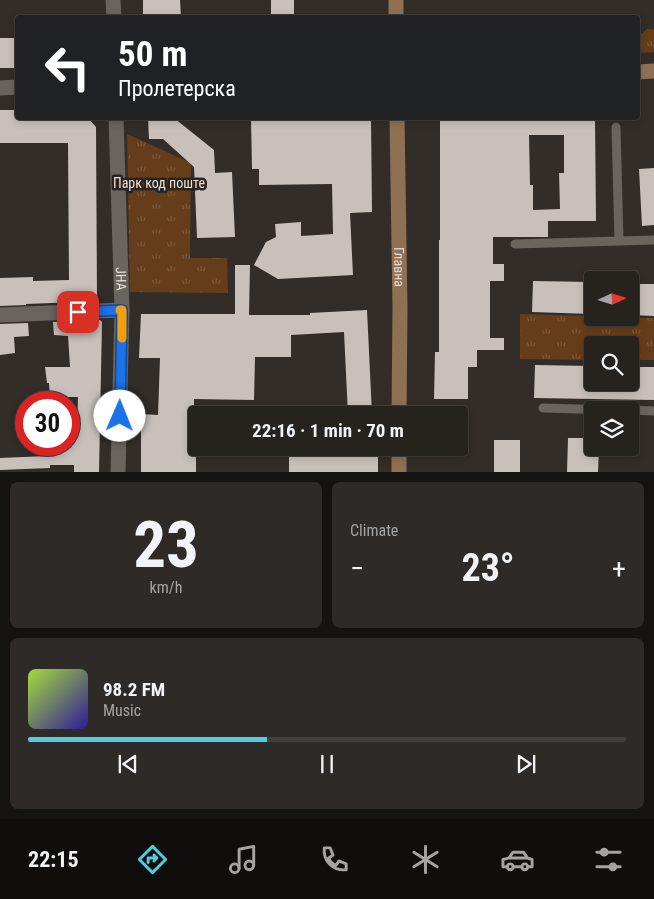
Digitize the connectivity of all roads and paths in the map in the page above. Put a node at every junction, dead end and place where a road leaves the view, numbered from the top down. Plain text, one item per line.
1 (113, 0) edge
2 (396, 0) edge
3 (114, 15) edge
4 (396, 15) edge
5 (654, 71) edge
6 (640, 72) edge
7 (15, 87) edge
8 (0, 88) edge
9 (116, 120) edge
10 (397, 120) edge
11 (616, 127) dead end
12 (654, 240) edge
13 (619, 241) junction
14 (515, 244) dead end
15 (122, 310) junction
16 (0, 315) edge
17 (399, 406) edge
18 (543, 408) dead end
19 (584, 409) edge
20 (639, 410) edge
21 (654, 411) edge
22 (399, 456) edge
23 (118, 472) edge
24 (399, 472) edge

1 - 3 street
2 - 4 main road
5 - 6 main road
7 - 8 street
9 - 15 street, ЈНА
10 - 17 main road, Главна
11 - 13 lane
12 - 13 lane
13 - 14 lane
15 - 16 street
15 - 23 street, ЈНА
18 - 19 lane
20 - 21 lane
22 - 24 main road

